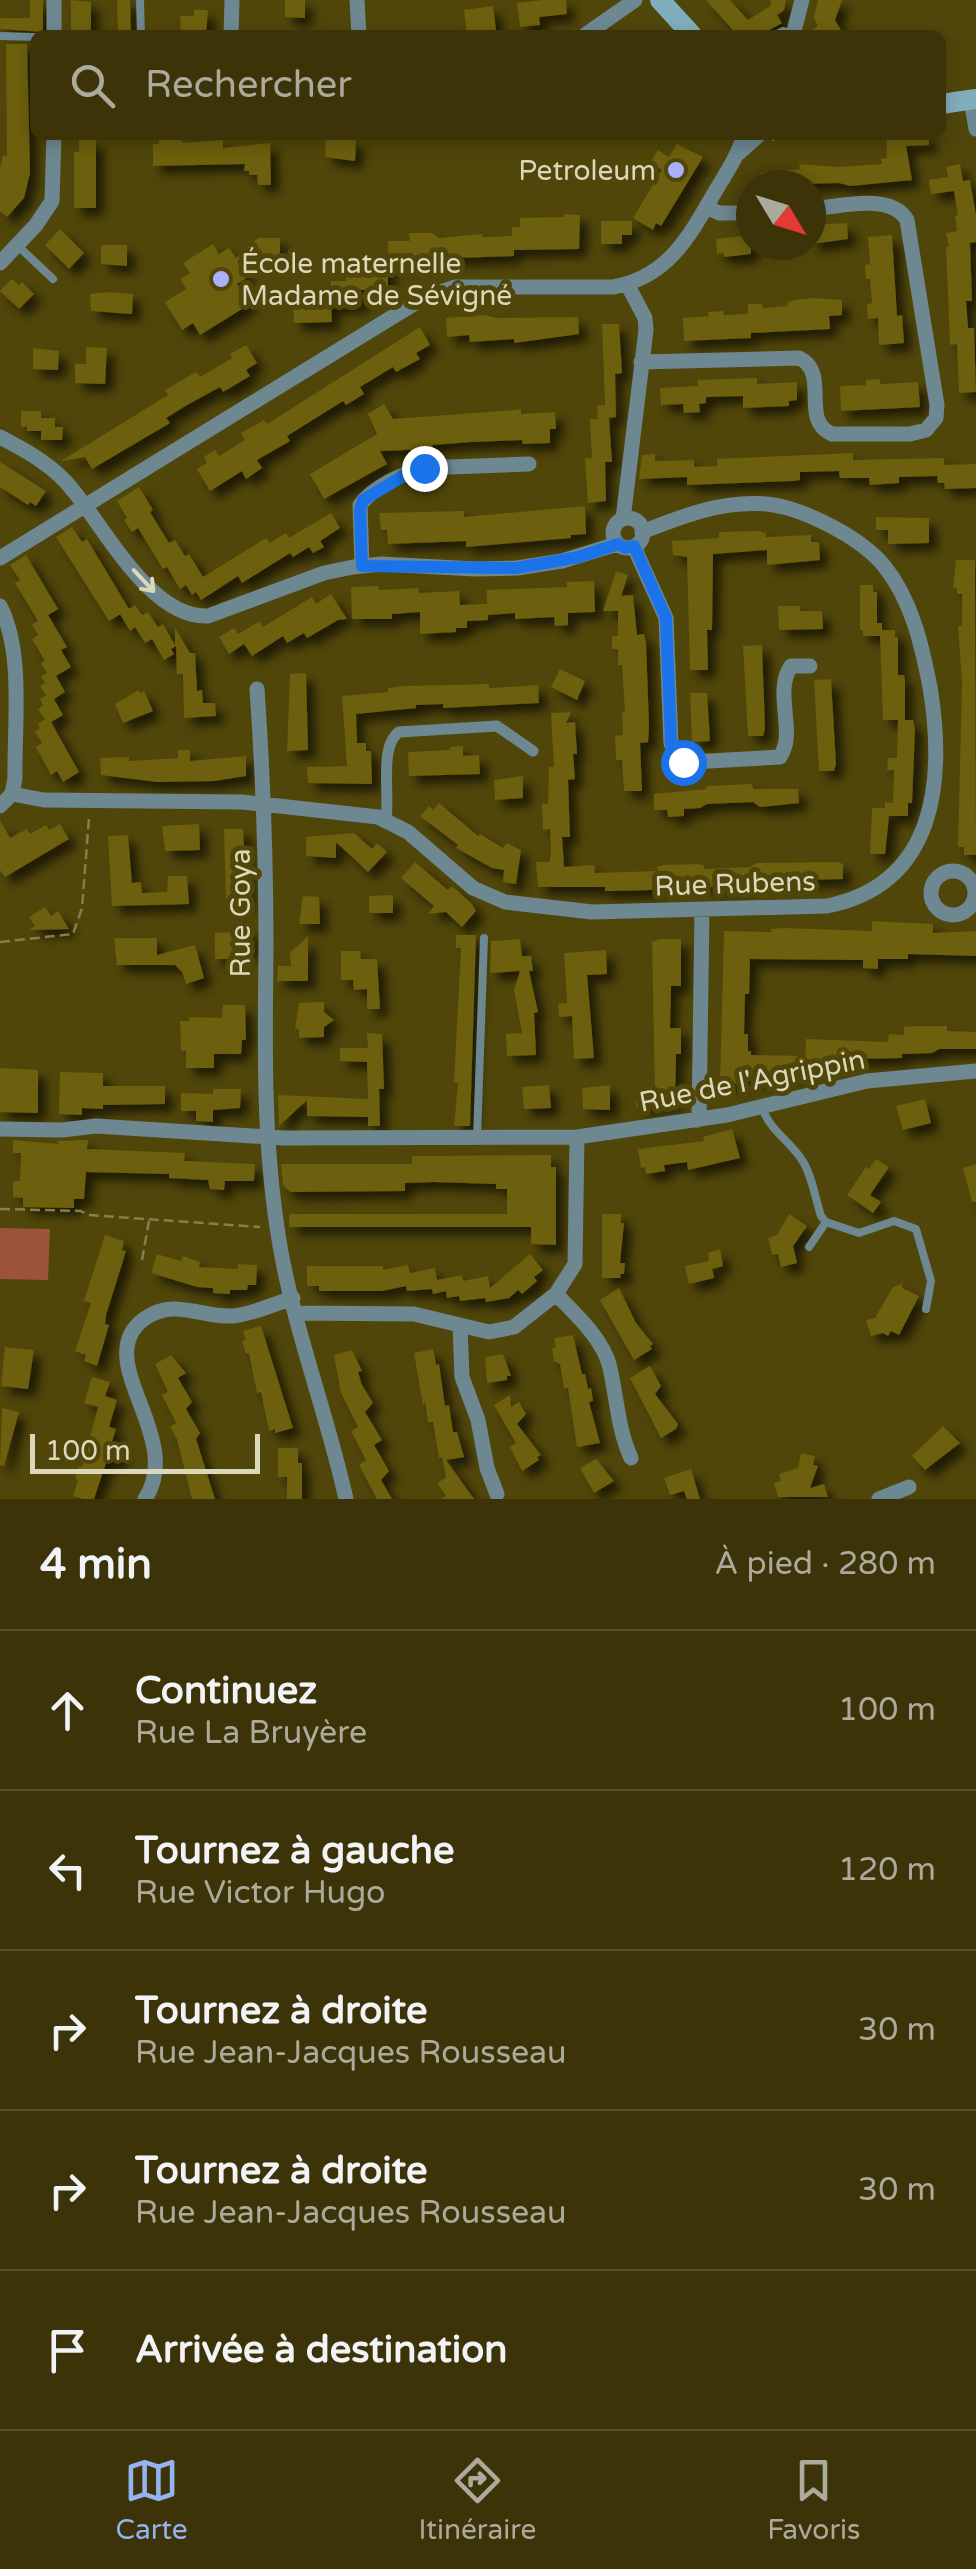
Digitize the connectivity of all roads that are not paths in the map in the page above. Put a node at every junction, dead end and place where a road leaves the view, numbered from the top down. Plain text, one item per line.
1 (54, 0) edge
2 (140, 0) edge
3 (232, 0) edge
4 (357, 0) edge
5 (636, 0) edge
6 (660, 0) edge
7 (802, 0) edge
8 (54, 30) edge
9 (141, 30) edge
10 (232, 30) edge
11 (359, 30) edge
12 (592, 30) edge
13 (689, 30) edge
14 (796, 30) edge
15 (0, 36) edge
16 (30, 37) edge
17 (973, 100) edge
18 (946, 103) edge
19 (976, 128) edge
20 (54, 140) edge
21 (742, 140) edge
22 (754, 140) edge
23 (736, 156) junction
24 (706, 208) junction
25 (826, 208) edge
26 (736, 213) edge
27 (10, 245) edge
28 (0, 263) edge
29 (53, 280) dead end
30 (627, 284) junction
31 (641, 362) junction
32 (0, 437) edge
33 (528, 464) dead end
34 (84, 504) junction
35 (622, 519) junction
36 (631, 541) junction
37 (0, 558) edge
38 (362, 566) junction
39 (0, 606) edge
40 (810, 666) dead end
41 (257, 690) dead end
42 (532, 751) dead end
43 (6, 799) edge
44 (264, 804) junction
45 (386, 819) junction
46 (908, 858) junction
47 (935, 880) dead end
48 (702, 910) junction
49 (484, 938) dead end
50 (976, 1070) edge
51 (762, 1107) junction
52 (699, 1120) junction
53 (0, 1129) edge
54 (577, 1136) junction
55 (268, 1137) junction
56 (478, 1138) junction
57 (826, 1222) junction
58 (809, 1247) dead end
59 (556, 1294) junction
60 (294, 1306) junction
61 (926, 1308) dead end
62 (460, 1325) junction
63 (631, 1458) dead end
64 (909, 1487) dead end
65 (497, 1494) dead end
66 (149, 1498) edge
67 (346, 1499) edge
68 (879, 1499) edge

1 - 8 street
2 - 9 lane
3 - 10 street
4 - 11 street
5 - 12 street
6 - 13 main road
7 - 14 street
15 - 16 lane
17 - 18 main road
17 - 19 street
20 - 27 street
21 - 23 street
22 - 23 street
23 - 24 street
24 - 26 street
24 - 30 street
25 - 31 street
27 - 28 street
27 - 29 lane
30 - 31 street
30 - 34 street
31 - 35 street
32 - 34 street
33 - 38 street
34 - 37 street
34 -> 38 street, Rue Rubens
35 - 36 street
35 - 36 street
36 - 38 street, Rue Rubens
36 - 40 street
36 - 46 street, Rue Rubens
39 - 43 street
41 - 44 street, Rue Goya
42 - 45 street
43 - 44 street
44 - 45 street
44 - 55 street, Rue Goya
45 - 48 street, Rue Rubens
46 - 47 street
46 - 48 street, Rue Rubens
48 - 52 street
49 - 56 lane
50 - 51 street, Rue de l'Agrippin
51 - 52 street, Rue de l'Agrippin
51 - 57 lane
52 - 54 street, Rue de l'Agrippin
53 - 55 street, Rue de l'Agrippin
54 - 56 street, Rue de l'Agrippin
54 - 59 street
55 - 56 street, Rue de l'Agrippin
55 - 60 street, Rue Goya
57 - 58 lane
57 - 61 lane
59 - 62 street
59 - 63 street
60 - 62 street
60 - 66 street
60 - 67 street, Rue Goya
62 - 65 street
64 - 68 street

